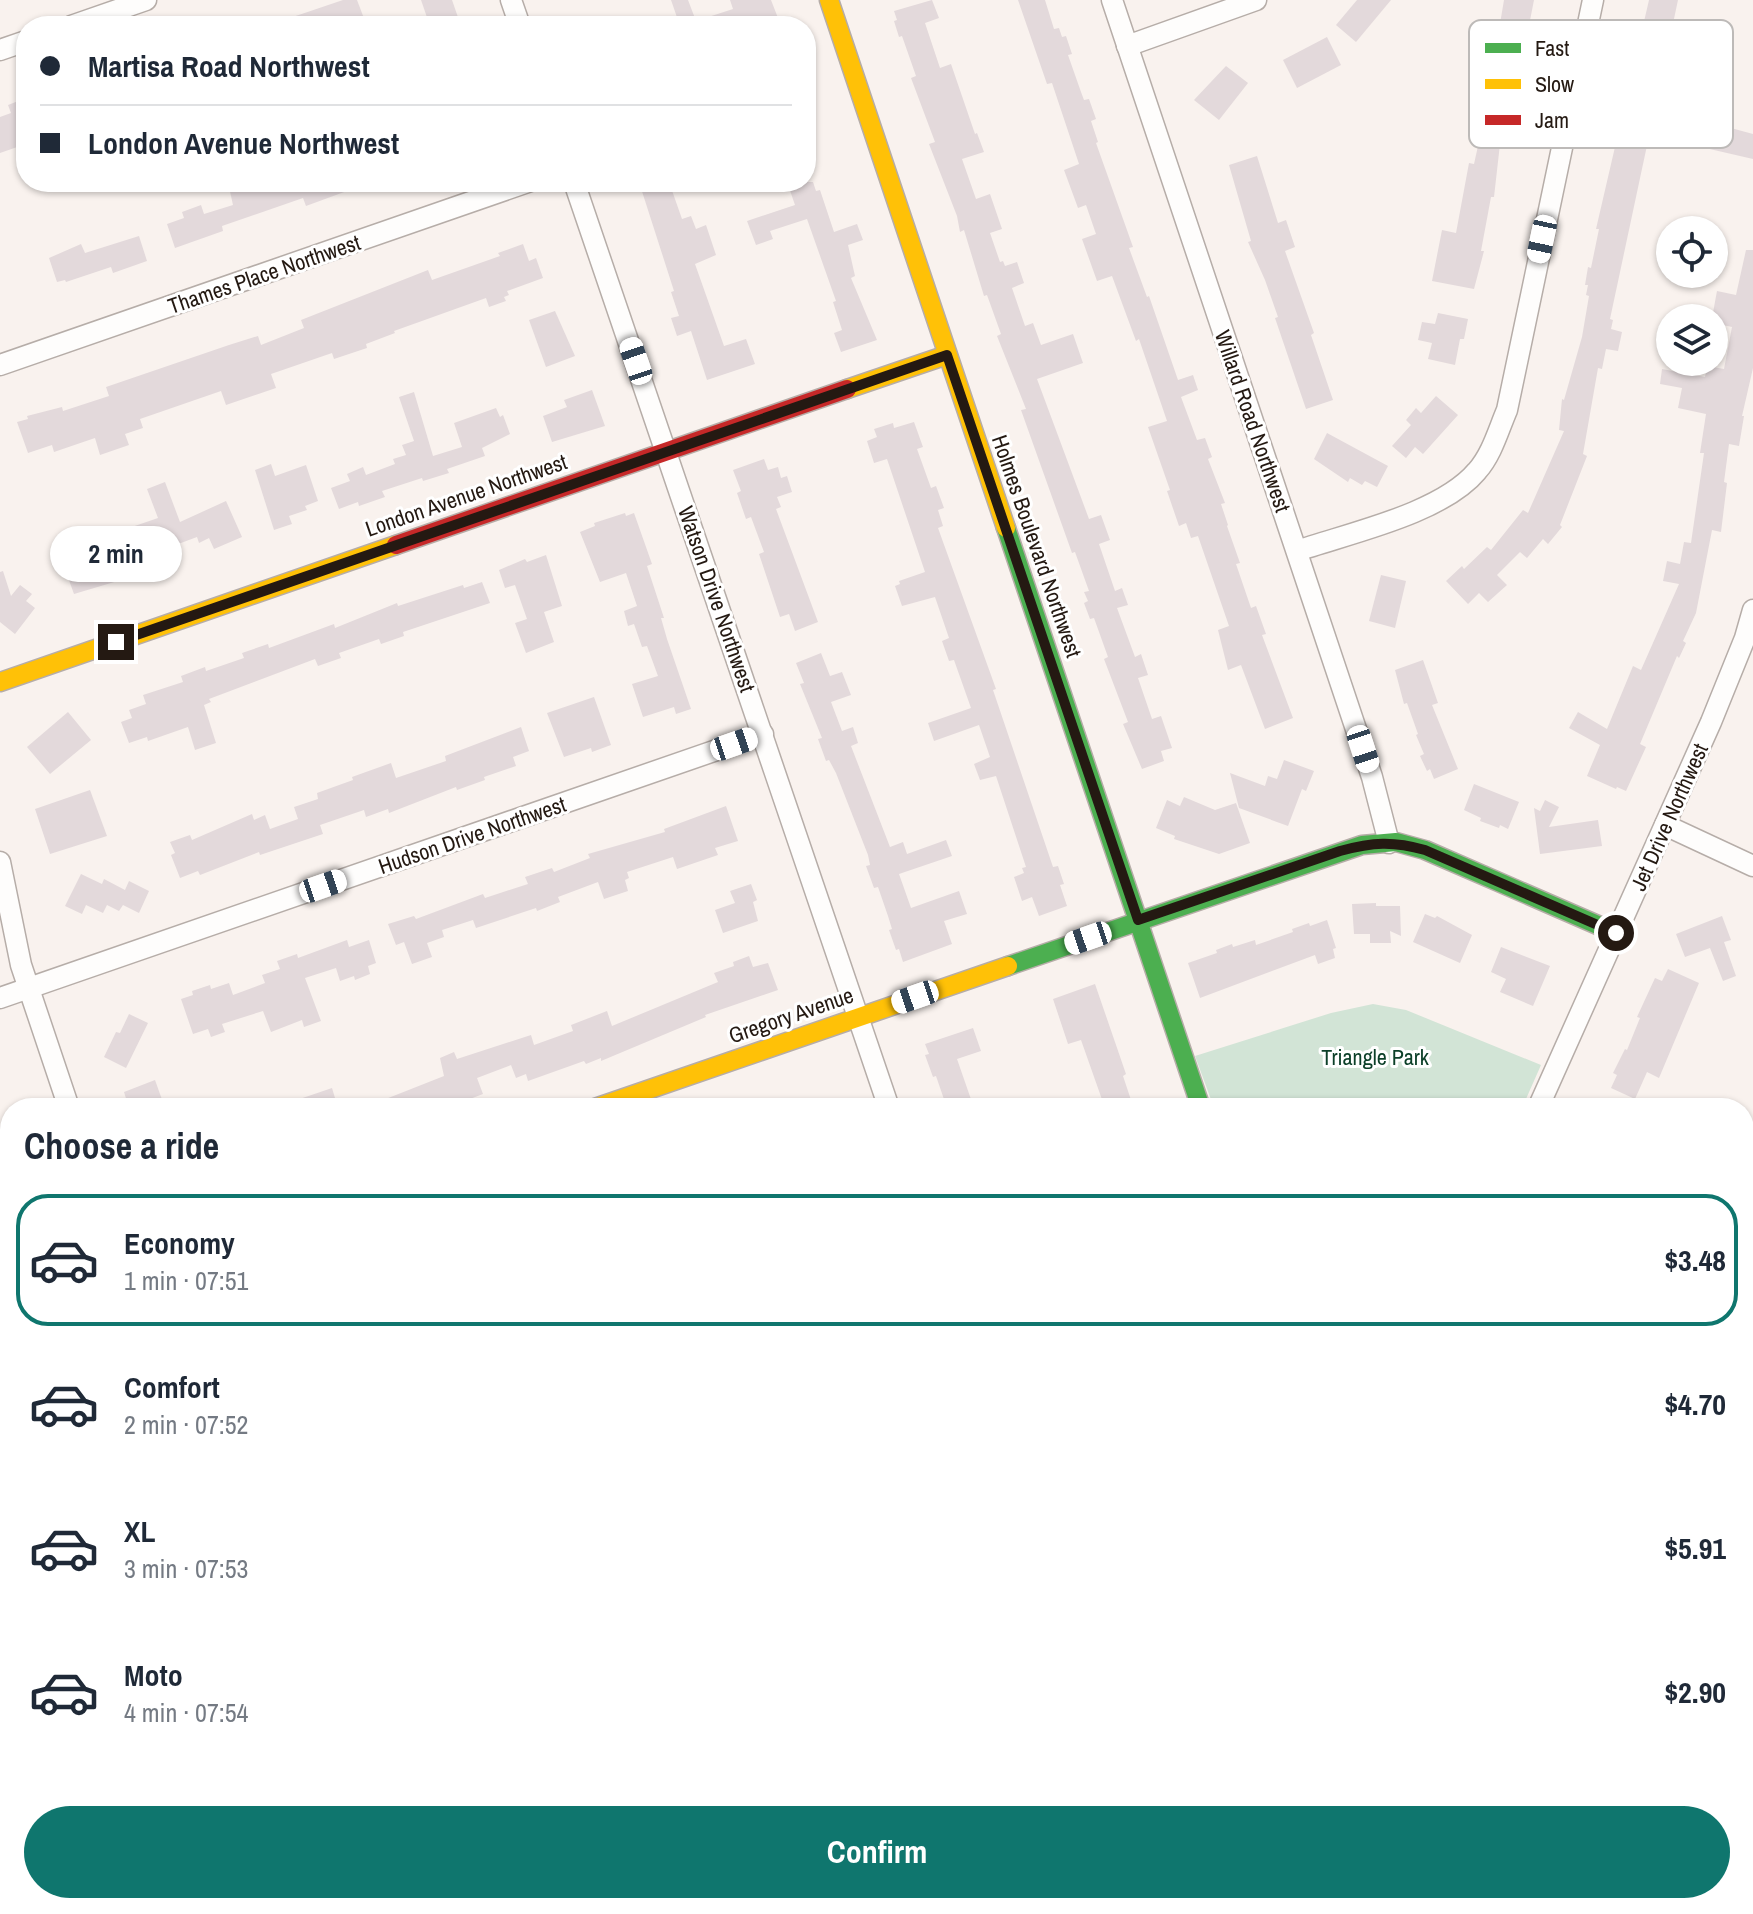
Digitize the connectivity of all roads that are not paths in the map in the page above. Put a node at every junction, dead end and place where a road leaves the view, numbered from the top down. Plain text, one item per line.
1 (146, 0) edge
2 (829, 0) edge
3 (1112, 0) edge
4 (1256, 0) edge
5 (1593, 0) edge
6 (100, 16) edge
7 (1589, 20) edge
8 (1127, 46) junction
9 (1562, 148) edge
10 (499, 192) edge
11 (577, 192) edge
12 (947, 355) junction
13 (0, 365) edge
14 (667, 451) junction
15 (1297, 551) junction
16 (1753, 610) edge
17 (0, 682) edge
18 (763, 734) junction
19 (1665, 825) junction
20 (1389, 843) junction
21 (0, 862) edge
22 (1753, 866) edge
23 (1138, 920) junction
24 (1616, 933) junction
25 (29, 988) junction
26 (0, 998) edge
27 (858, 1017) junction
28 (66, 1098) edge
29 (645, 1098) edge
30 (886, 1098) edge
31 (1198, 1098) edge
32 (1542, 1098) edge

1 - 6 street
2 - 12 street, Holmes Boulevard Northwest
3 - 8 street, Willard Road Northwest
4 - 8 street
5 - 7 street
8 - 15 street, Willard Road Northwest
9 - 15 street
10 - 13 street, Thames Place Northwest
11 - 14 street, Watson Drive Northwest
12 - 14 street, London Avenue Northwest
12 - 23 street, Holmes Boulevard Northwest
14 - 17 street, London Avenue Northwest
14 - 18 street, Watson Drive Northwest
15 - 20 street, Willard Road Northwest
16 - 19 street, Jet Drive Northwest
18 - 25 street, Hudson Drive Northwest
18 - 27 street, Watson Drive Northwest
19 - 22 street
19 - 24 street, Jet Drive Northwest
20 - 23 street, Gregory Avenue
20 - 24 street, Gregory Avenue
21 - 25 street
23 - 27 street, Gregory Avenue
23 - 31 street, Holmes Boulevard Northwest
24 - 32 street, Jet Drive Northwest
25 - 26 street, Hudson Drive Northwest
25 - 28 street
27 - 29 street, Gregory Avenue
27 - 30 street, Watson Drive Northwest

